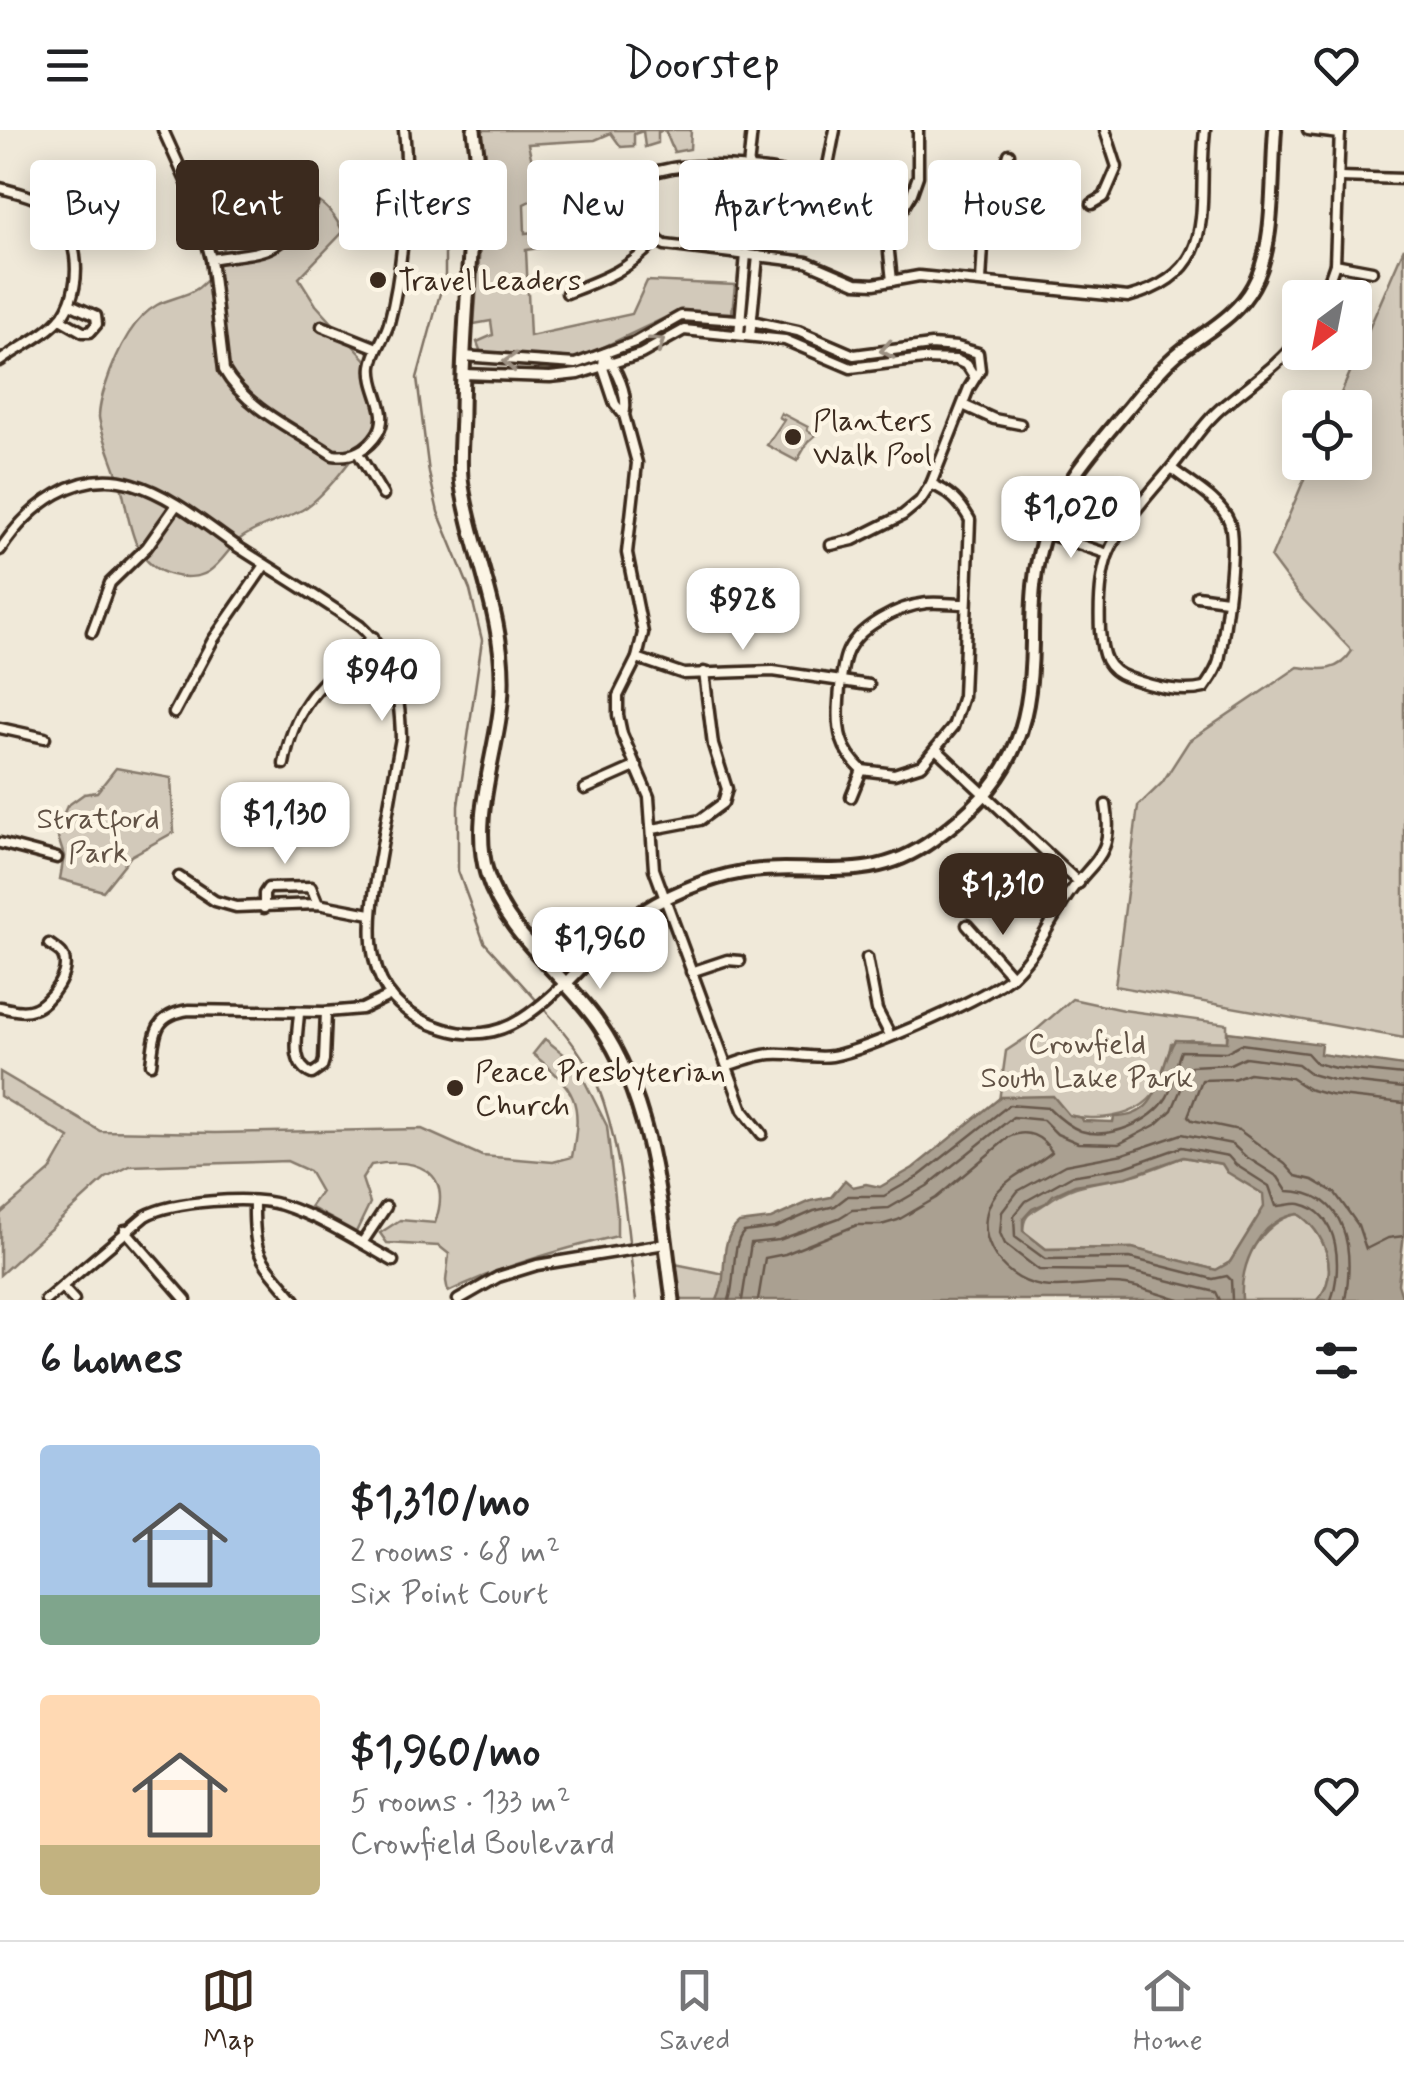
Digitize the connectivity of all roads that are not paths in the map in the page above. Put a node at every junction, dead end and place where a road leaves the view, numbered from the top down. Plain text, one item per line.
1 (163, 130) edge
2 (404, 130) edge
3 (474, 130) edge
4 (752, 130) edge
5 (836, 130) edge
6 (918, 130) edge
7 (1104, 130) edge
8 (1205, 130) edge
9 (1275, 130) edge
10 (1308, 130) edge
11 (1340, 132) edge
12 (1009, 154) dead end
13 (405, 160) edge
14 (477, 160) edge
15 (749, 160) edge
16 (830, 160) edge
17 (1340, 176) junction
18 (1404, 179) edge
19 (0, 188) edge
20 (908, 196) edge
21 (1092, 204) dead end
22 (659, 241) edge
23 (258, 250) edge
24 (400, 250) edge
25 (471, 250) edge
26 (646, 250) edge
27 (889, 250) edge
28 (746, 254) junction
29 (758, 256) junction
30 (210, 260) junction
31 (1335, 264) junction
32 (1372, 271) dead end
33 (1329, 280) edge
34 (892, 281) junction
35 (980, 281) junction
36 (567, 293) dead end
37 (70, 304) junction
38 (60, 320) junction
39 (740, 320) junction
40 (752, 320) junction
41 (322, 326) dead end
42 (739, 335) junction
43 (750, 336) junction
44 (817, 339) junction
45 (377, 348) junction
46 (844, 351) junction
47 (812, 352) junction
48 (604, 354) junction
49 (463, 356) junction
50 (1282, 359) edge
51 (0, 361) edge
52 (838, 363) junction
53 (613, 364) junction
54 (603, 368) junction
55 (463, 374) junction
56 (974, 376) junction
57 (963, 405) junction
58 (624, 415) junction
59 (1020, 424) dead end
60 (358, 453) junction
61 (1171, 468) junction
62 (931, 484) junction
63 (382, 495) dead end
64 (176, 506) junction
65 (1045, 533) junction
66 (831, 546) dead end
67 (0, 550) edge
68 (1108, 554) junction
69 (265, 564) junction
70 (1197, 596) dead end
71 (1226, 600) junction
72 (966, 604) junction
73 (92, 632) dead end
74 (372, 638) junction
75 (636, 658) junction
76 (704, 672) junction
77 (840, 681) junction
78 (869, 686) dead end
79 (603, 693) dead end
80 (618, 696) junction
81 (174, 714) dead end
82 (0, 728) edge
83 (45, 738) dead end
84 (936, 749) junction
85 (284, 764) dead end
86 (638, 766) junction
87 (862, 770) junction
88 (585, 789) dead end
89 (851, 796) dead end
90 (984, 796) junction
91 (1106, 805) dead end
92 (653, 829) junction
93 (0, 843) edge
94 (57, 858) dead end
95 (178, 877) dead end
96 (1078, 883) junction
97 (665, 900) junction
98 (318, 904) junction
99 (264, 908) junction
100 (370, 914) junction
101 (967, 924) dead end
102 (49, 944) dead end
103 (866, 958) dead end
104 (740, 960) dead end
105 (691, 972) junction
106 (1012, 976) junction
107 (567, 982) junction
108 (389, 996) junction
109 (0, 1007) edge
110 (299, 1012) junction
111 (326, 1012) junction
112 (890, 1036) junction
113 (151, 1064) dead end
114 (726, 1066) junction
115 (762, 1134) dead end
116 (254, 1201) junction
117 (386, 1207) dead end
118 (125, 1230) junction
119 (362, 1243) junction
120 (665, 1244) junction
121 (393, 1261) dead end
122 (62, 1287) junction
123 (46, 1300) edge
124 (74, 1300) edge
125 (186, 1300) edge
126 (295, 1300) edge
127 (458, 1300) edge
128 (673, 1300) edge

1 - 30 street
2 - 13 street
3 - 14 main road
4 - 15 street
5 - 16 street
6 - 20 street
7 - 21 street
8 - 35 street
9 - 65 street
10 - 11 street
11 - 17 street
12 - 35 street
17 - 18 street
17 - 31 street
19 - 37 street
22 - 28 street
23 - 30 street
24 - 45 street
25 - 49 main road
26 - 36 street
27 - 34 street
28 - 29 street
28 - 39 street
29 - 34 street
29 - 40 street
30 - 60 street
31 - 32 street
31 - 33 street
34 - 35 street
37 - 38 street
37 - 38 street
38 - 51 street
39 - 40 street
39 - 42 street
39 - 48 street
40 - 43 street
40 - 44 street
41 - 45 street
42 - 43 street
53 -> 42 street
43 - 47 street
44 - 46 street
44 - 47 street
45 - 60 street
46 - 52 street
56 -> 46 street
47 - 52 street
48 -> 49 street
48 - 53 street
48 - 54 street
49 - 55 main road
50 - 61 street
52 - 56 street
53 - 54 street
53 - 58 street
54 - 55 street
54 - 58 street
55 - 107 main road
56 - 57 street
57 - 59 street
57 - 62 street
58 - 75 street
60 - 63 street
61 - 68 street
61 - 71 street
62 - 66 street
62 - 72 street
64 - 67 street
64 - 69 street
64 - 73 street
65 - 68 street
65 - 90 street
68 - 71 street
69 - 74 street
69 - 81 street
70 - 71 street
72 - 77 street
72 - 84 street
74 - 85 street
74 - 100 street
75 - 76 street
75 - 80 street
76 - 77 street
76 - 92 street
77 - 78 street
77 - 87 street
79 - 80 street
80 - 86 street
82 - 83 street
84 - 87 street
84 - 90 street
86 - 88 street
86 - 92 street
87 - 89 street
90 - 96 street
90 - 97 street
91 - 96 street
92 - 97 street
93 - 94 street
95 - 99 street
96 - 106 street
97 - 105 street
97 - 107 street
98 - 99 street
98 - 99 street
98 - 100 street
100 - 108 street
101 - 106 street
102 - 109 street
103 - 112 street
104 - 105 street
105 - 114 street
106 - 112 street
107 - 108 street
107 - 120 main road
108 - 111 street
110 - 111 street
110 - 111 street
110 - 113 street
112 - 114 street
114 - 115 street
116 - 118 street
116 - 119 street
116 - 126 street
117 - 119 street
118 - 122 street
118 - 125 street
119 - 121 street
120 - 127 street
120 - 128 main road
122 - 123 street
122 - 124 street

